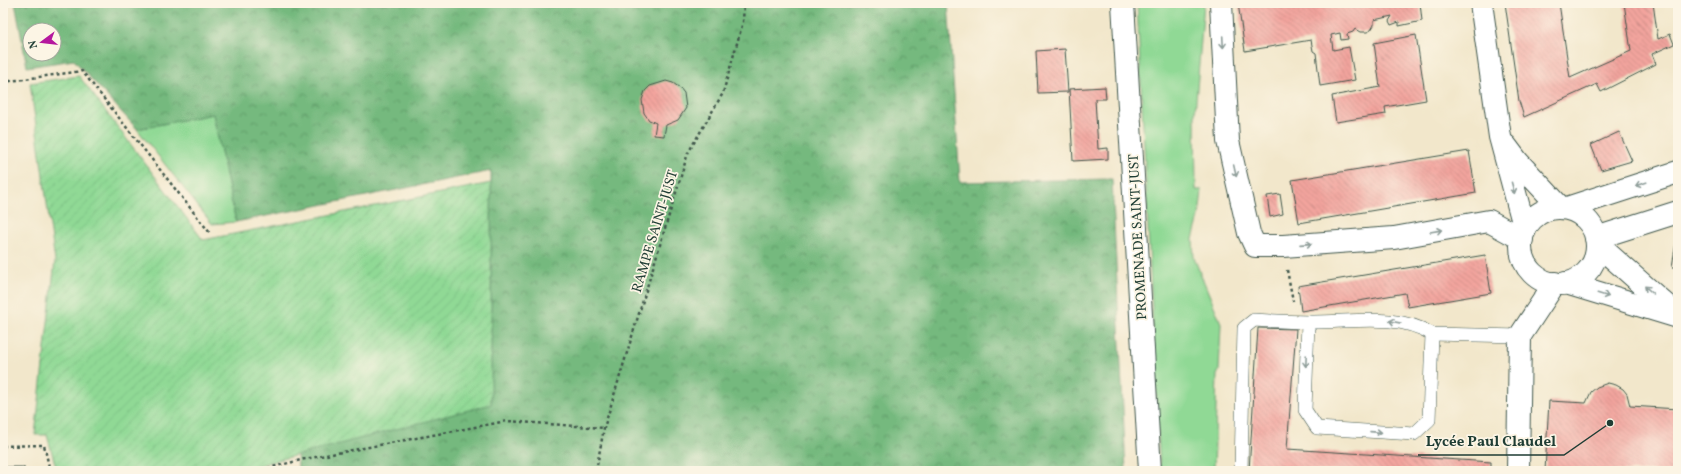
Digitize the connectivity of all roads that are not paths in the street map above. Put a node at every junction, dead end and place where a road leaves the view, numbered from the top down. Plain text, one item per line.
1 (1123, 3) edge
2 (1221, 3) edge
3 (1481, 3) edge
4 (1500, 137) junction
5 (1678, 172) edge
6 (1563, 208) junction
7 (1678, 212) edge
8 (1523, 235) junction
9 (1597, 241) junction
10 (1560, 283) junction
11 (1678, 317) edge
12 (1302, 322) junction
13 (1432, 334) junction
14 (1520, 336) junction
15 (1150, 471) edge
16 (1241, 471) edge
17 (1518, 471) edge

1 - 15 street, PROMENADE SAINT-JUST
2 -> 8 street
3 - 4 street
4 - 6 street
4 -> 8 street
5 -> 6 street
6 - 8 street
6 - 9 street
7 - 9 street
8 - 10 street
9 - 10 street
11 -> 9 street
10 -> 11 street
10 - 14 street
13 -> 12 lane
12 -> 13 lane
12 - 16 lane
13 - 14 lane
14 - 17 street

